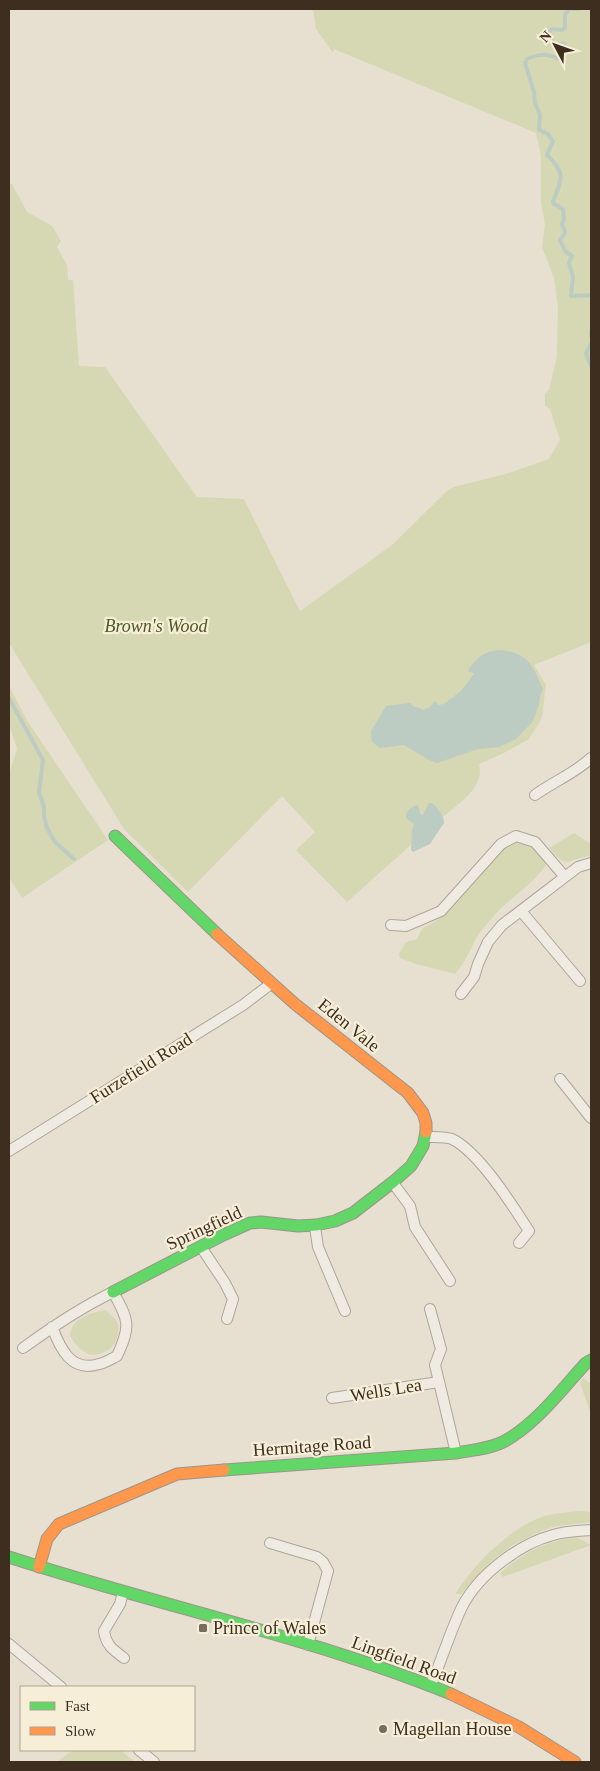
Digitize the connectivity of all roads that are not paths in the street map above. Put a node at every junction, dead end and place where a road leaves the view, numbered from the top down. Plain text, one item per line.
1 (591, 758) edge
2 (535, 795) dead end
3 (115, 836) dead end
4 (591, 863) edge
5 (565, 876) junction
6 (521, 911) junction
7 (391, 925) dead end
8 (580, 982) dead end
9 (272, 983) junction
10 (461, 994) dead end
11 (560, 1078) dead end
12 (591, 1118) edge
13 (425, 1137) junction
14 (9, 1151) edge
15 (393, 1183) junction
16 (315, 1227) junction
17 (519, 1243) dead end
18 (201, 1247) junction
19 (450, 1281) dead end
20 (112, 1292) junction
21 (430, 1309) dead end
22 (345, 1311) dead end
23 (227, 1319) dead end
24 (52, 1327) junction
25 (23, 1348) dead end
26 (591, 1360) edge
27 (439, 1382) junction
28 (332, 1398) dead end
29 (456, 1452) junction
30 (590, 1532) edge
31 (270, 1543) dead end
32 (9, 1557) edge
33 (39, 1567) junction
34 (123, 1592) junction
35 (9, 1644) edge
36 (308, 1645) junction
37 (124, 1658) dead end
38 (431, 1685) junction
39 (61, 1686) edge
40 (140, 1751) edge
41 (154, 1762) edge
42 (575, 1762) edge

1 - 2 street
3 - 9 street, Eden Vale
4 - 5 street
5 - 6 street
5 - 7 street
6 - 8 street
6 - 10 street
9 - 13 street, Eden Vale
9 - 14 street, Furzefield Road
11 - 12 street
13 - 15 street, Springfield
13 - 17 street
15 - 16 street, Springfield
15 - 19 street
16 - 18 street, Springfield
16 - 22 street
18 - 20 street, Springfield
18 - 23 street
20 - 24 street, Springfield
20 - 24 street
21 - 27 street, Wells Lea
24 - 25 street, Springfield
26 - 29 street, Hermitage Road
27 - 28 street, Wells Lea
27 - 29 street, Wells Lea
29 - 33 street, Hermitage Road
30 - 38 street
31 - 36 street
32 - 33 street, Lingfield Road
33 - 34 street, Lingfield Road
34 - 36 street, Lingfield Road
34 - 37 street
35 - 39 street
36 - 38 street, Lingfield Road
38 - 42 street, Lingfield Road
40 - 41 street

